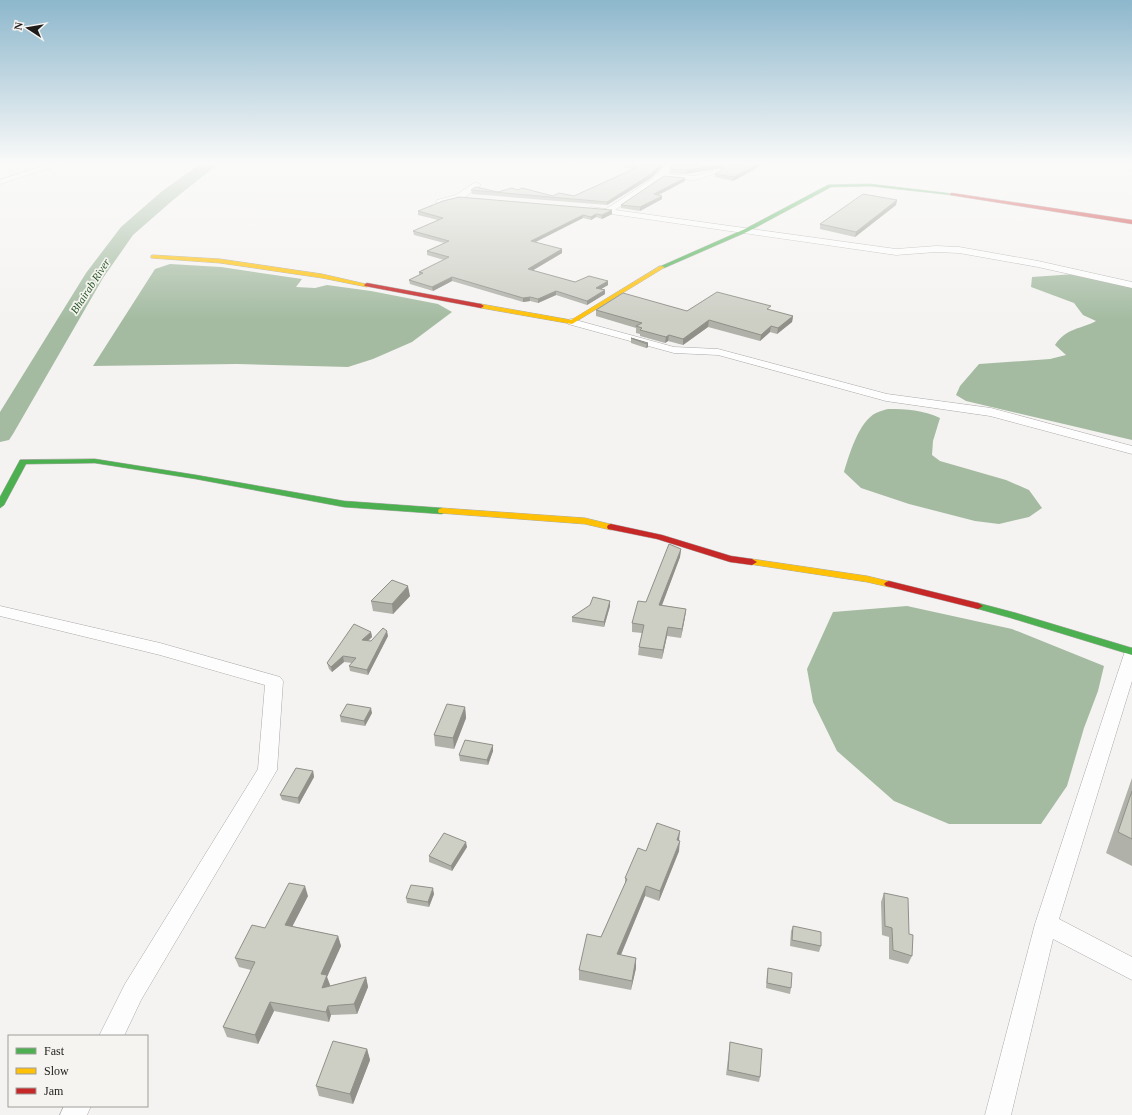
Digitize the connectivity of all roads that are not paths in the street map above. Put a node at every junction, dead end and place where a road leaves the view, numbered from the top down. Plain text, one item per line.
1 (651, 216) edge
2 (773, 216) edge
3 (1097, 216) edge
4 (1132, 222) edge
5 (747, 230) junction
6 (153, 257) dead end
7 (1132, 285) edge
8 (572, 322) junction
9 (1132, 450) edge
10 (0, 505) edge
11 (0, 611) edge
12 (1132, 653) edge
13 (1046, 924) junction
14 (1132, 969) edge
15 (112, 1035) edge
16 (998, 1115) edge

1 - 5 street
2 - 5 street
3 - 4 street
5 - 7 street
5 - 8 street
6 - 8 street
8 - 9 street
10 - 12 street
11 - 15 street
12 - 13 street
13 - 14 street
13 - 16 street

